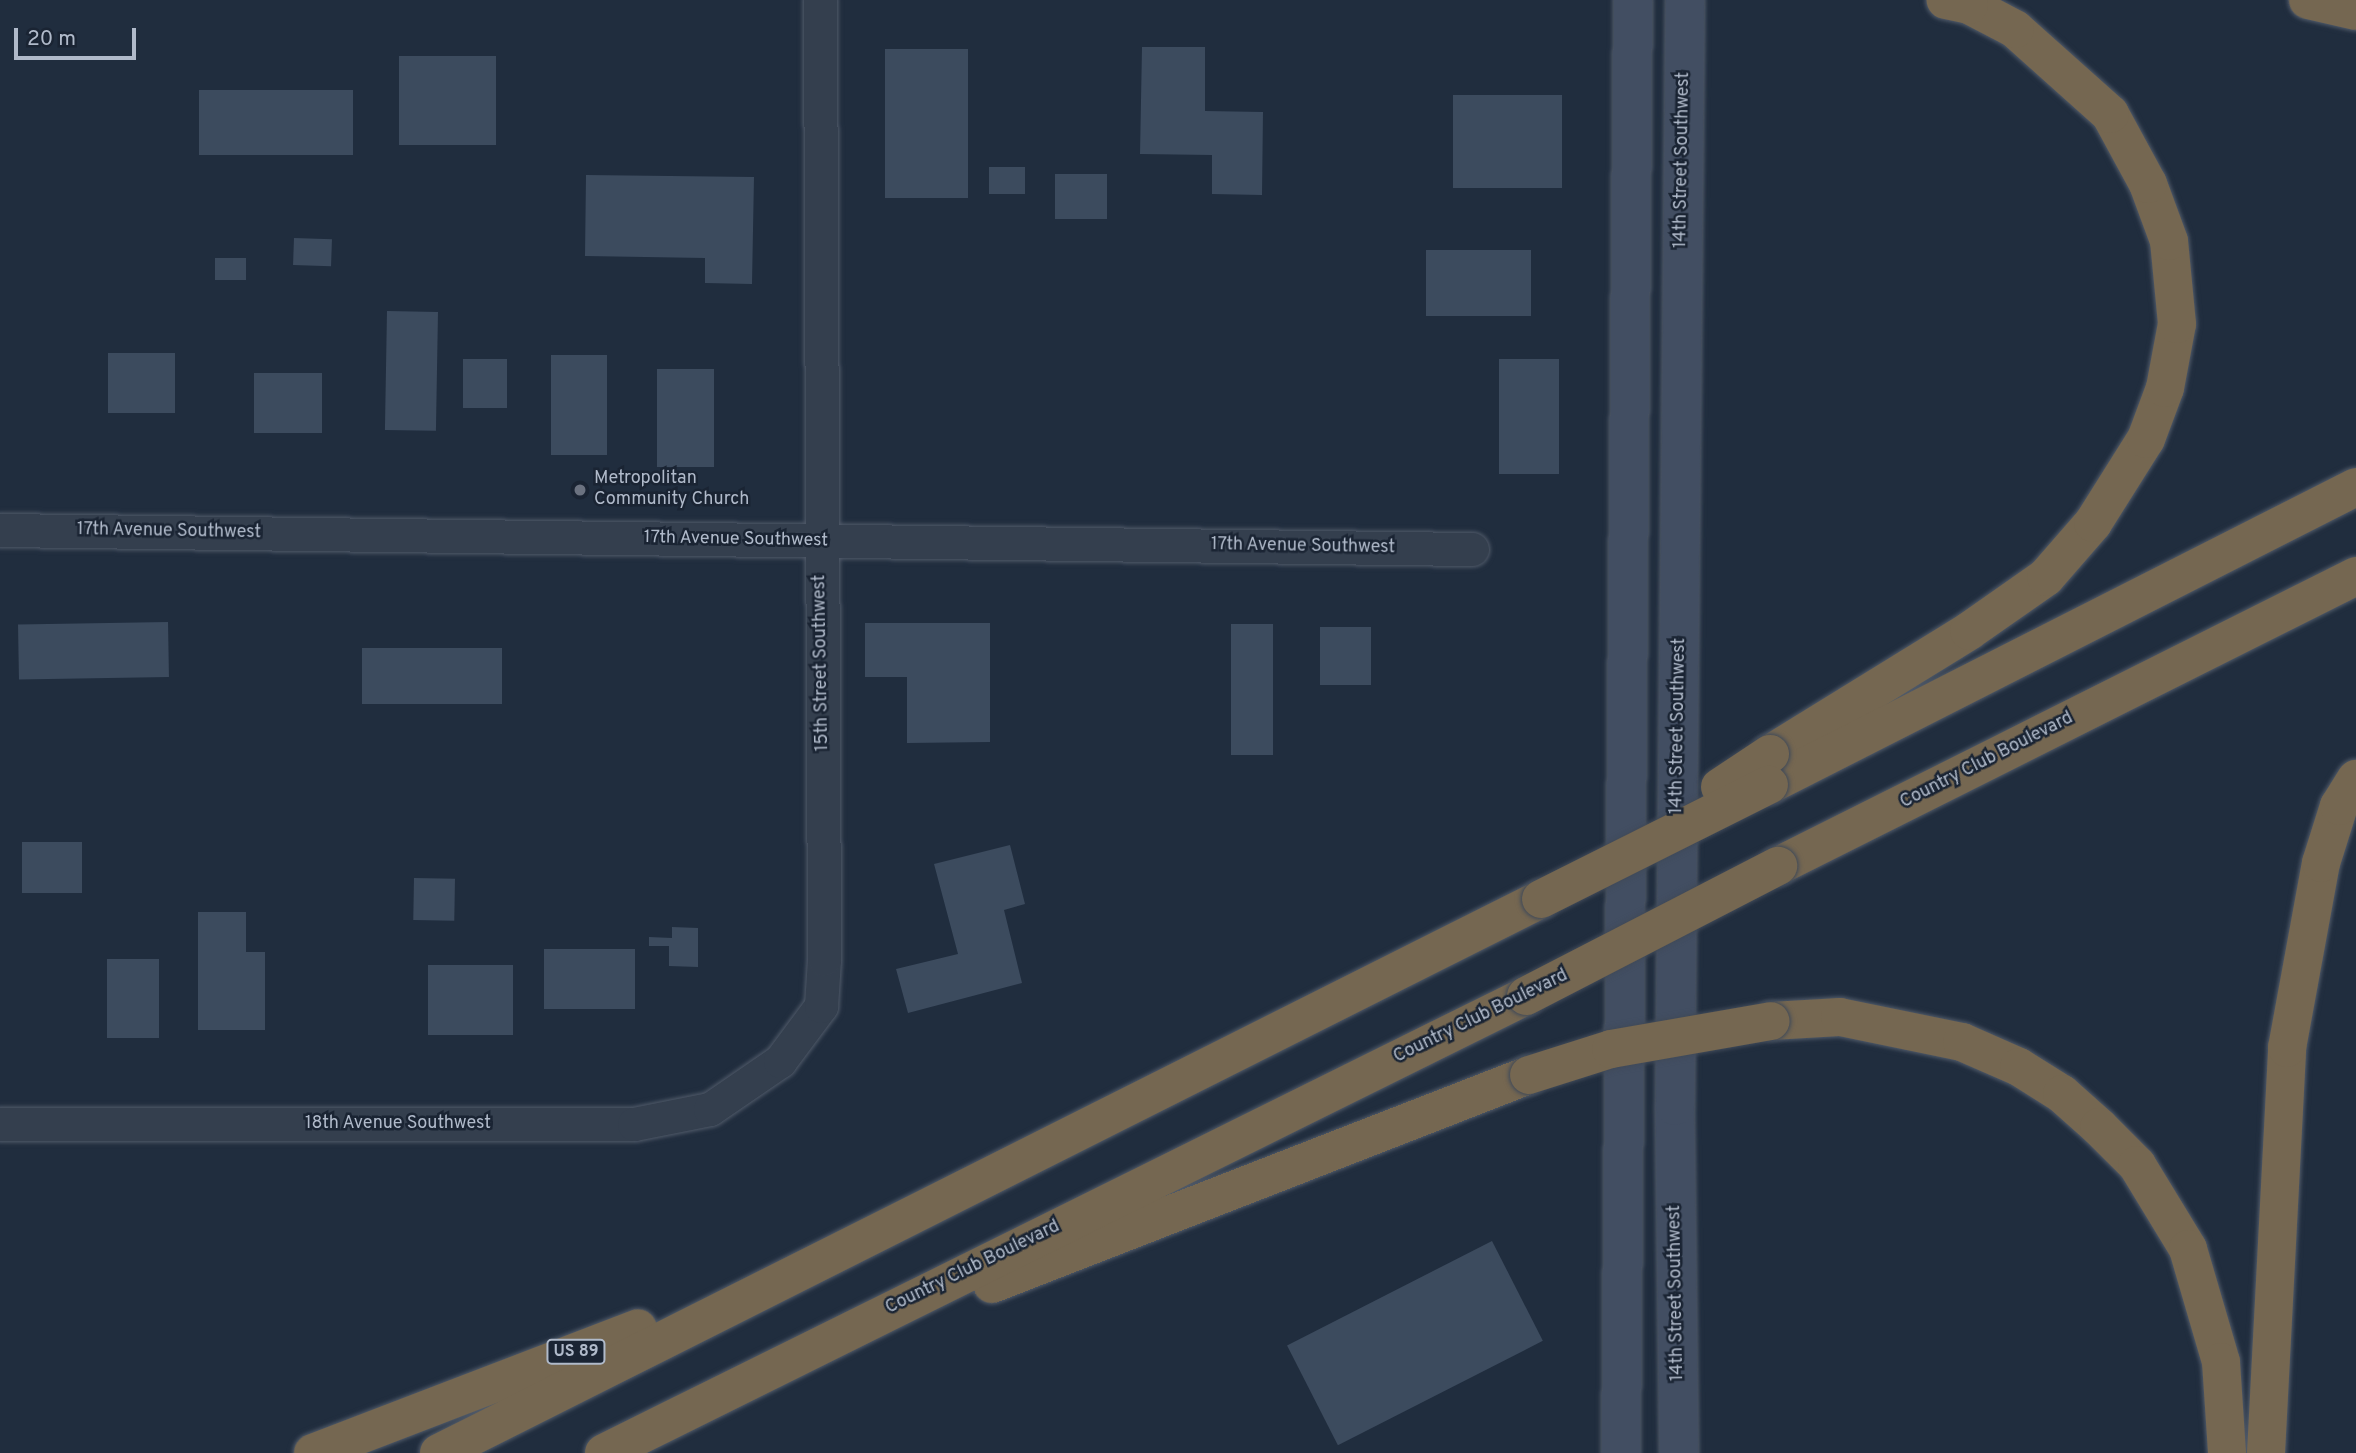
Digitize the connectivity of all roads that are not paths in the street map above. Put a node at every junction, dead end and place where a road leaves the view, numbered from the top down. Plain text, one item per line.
1 (820, 0) edge
2 (1633, 0) edge
3 (1685, 0) edge
4 (1946, 0) edge
5 (2308, 0) edge
6 (2356, 11) edge
7 (2356, 486) edge
8 (0, 530) edge
9 (821, 541) junction
10 (1472, 549) dead end
11 (2356, 576) edge
12 (1770, 769) junction
13 (2356, 779) edge
14 (780, 1060) joint
15 (0, 1124) edge
16 (839, 1251) junction
17 (736, 1384) junction
18 (313, 1453) edge
19 (439, 1453) edge
20 (604, 1453) edge
21 (1621, 1453) edge
22 (1679, 1453) edge
23 (2227, 1453) edge
24 (2266, 1453) edge

1 - 9 street, 15th Street Southwest
2 - 21 street
3 - 22 street, 14th Street Southwest
4 - 12 highway
5 - 6 highway
7 - 12 highway
8 - 9 street, 17th Avenue Southwest
9 - 10 street, 17th Avenue Southwest
9 - 14 street, 15th Street Southwest
11 - 17 highway, Country Club Boulevard, bridge
12 - 16 highway, bridge
13 - 24 highway
14 - 15 street, 18th Avenue Southwest
16 - 18 highway, US 89
16 - 19 highway
17 - 20 highway, Country Club Boulevard
17 - 23 highway, bridge

